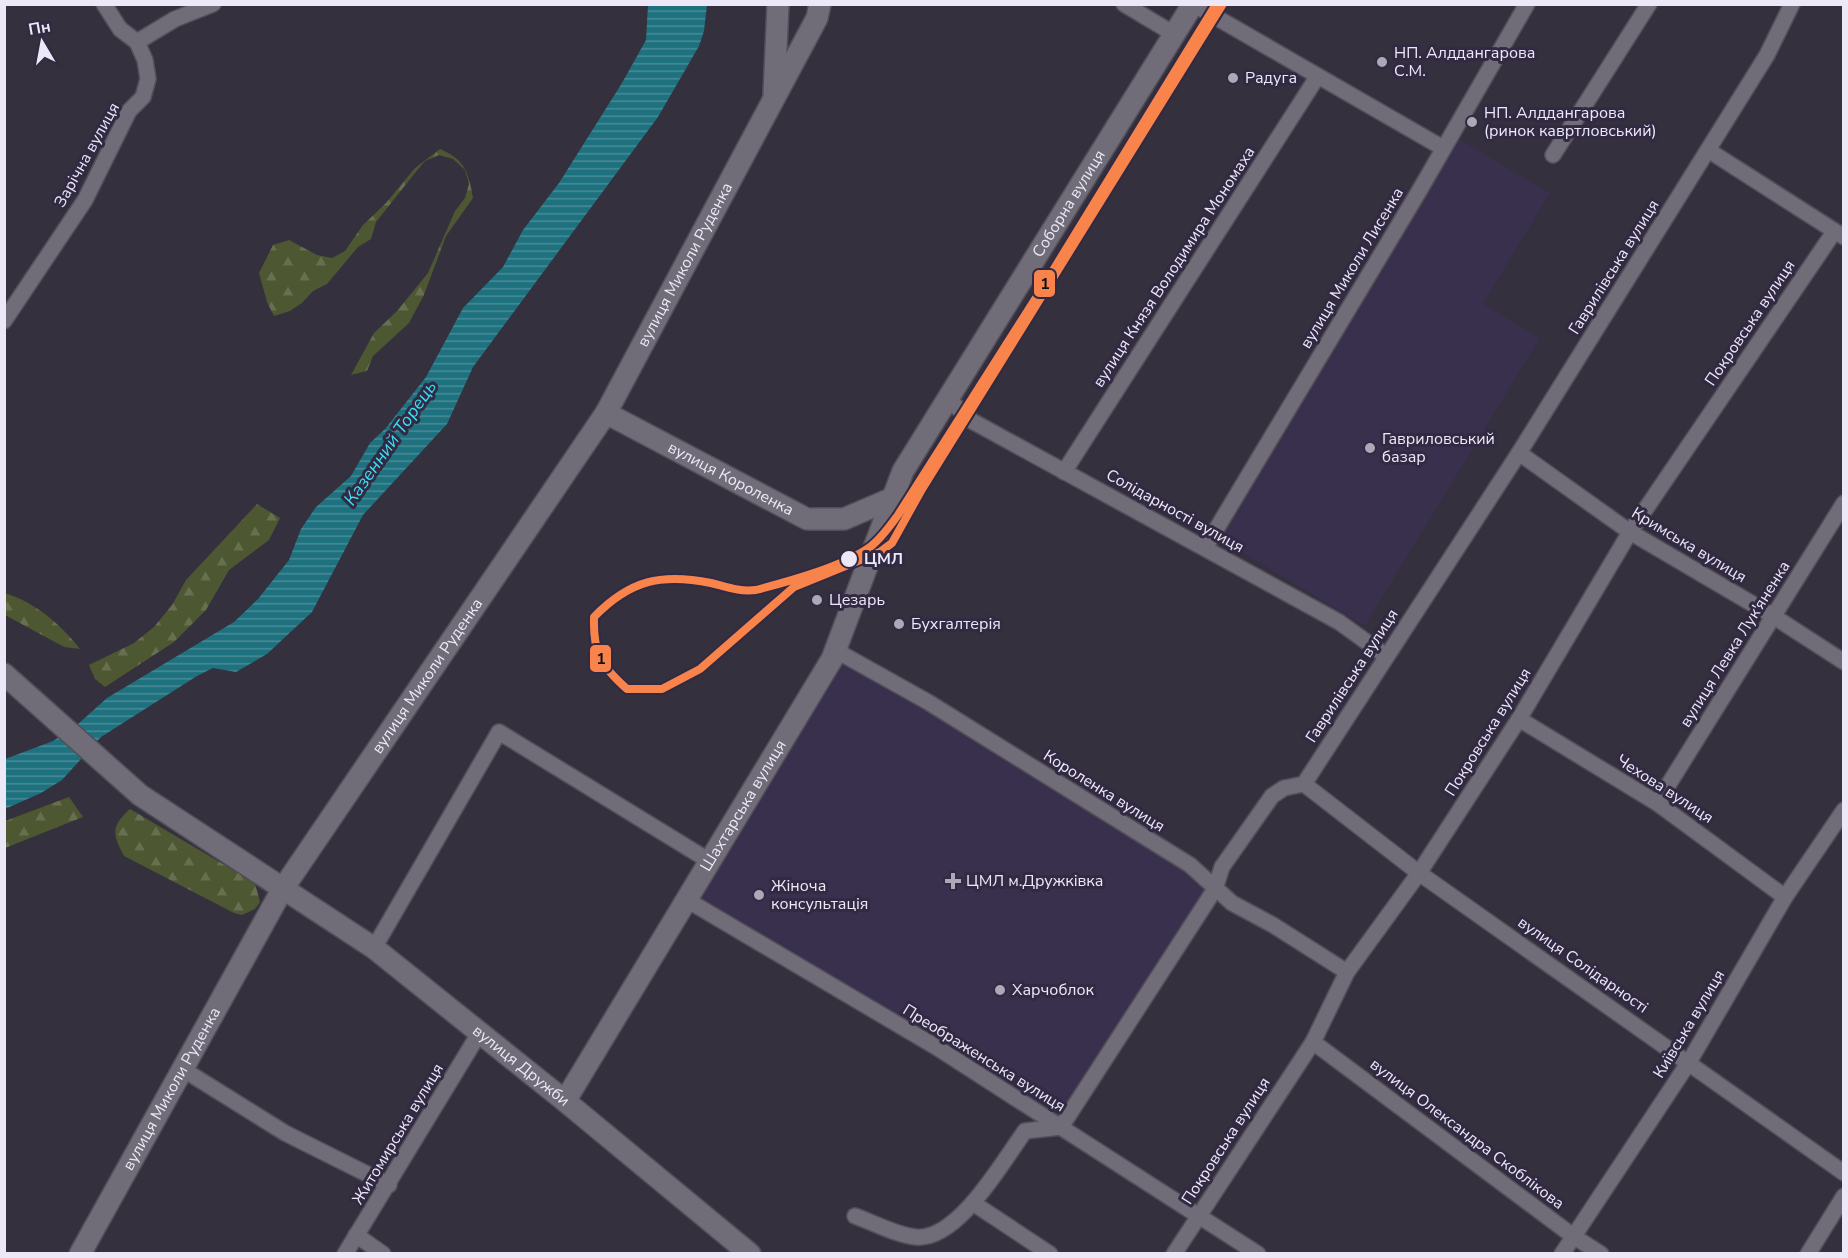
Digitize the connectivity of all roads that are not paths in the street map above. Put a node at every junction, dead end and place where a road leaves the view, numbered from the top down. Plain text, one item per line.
1 (104, 4) edge
2 (213, 4) edge
3 (778, 4) edge
4 (820, 4) edge
5 (1124, 4) edge
6 (1193, 4) edge
7 (1527, 4) edge
8 (1649, 4) edge
9 (1792, 4) edge
10 (1174, 34) junction
11 (137, 42) junction
12 (1261, 42) junction
13 (1314, 82) junction
14 (774, 100) junction
15 (1442, 150) junction
16 (1708, 150) junction
17 (1553, 155) dead end
18 (1839, 235) edge
19 (4, 321) edge
20 (948, 399) junction
21 (606, 413) junction
22 (1519, 453) junction
23 (1064, 472) junction
24 (894, 498) junction
25 (1844, 503) edge
26 (1630, 532) junction
27 (1205, 548) junction
28 (1773, 616) junction
29 (835, 650) junction
30 (1386, 656) junction
31 (1844, 662) edge
32 (4, 674) edge
33 (1519, 719) junction
34 (1304, 784) junction
35 (1658, 803) junction
36 (1844, 810) edge
37 (711, 862) junction
38 (1419, 873) junction
39 (282, 890) junction
40 (1215, 890) junction
41 (1785, 897) junction
42 (687, 900) junction
43 (374, 948) junction
44 (1347, 972) junction
45 (480, 1032) junction
46 (1313, 1042) junction
47 (1689, 1062) junction
48 (184, 1070) junction
49 (565, 1101) junction
50 (1061, 1127) junction
51 (1844, 1173) edge
52 (388, 1185) junction
53 (1844, 1196) edge
54 (973, 1203) junction
55 (1199, 1214) junction
56 (855, 1216) dead end
57 (356, 1236) junction
58 (1573, 1236) junction
59 (80, 1254) edge
60 (345, 1254) edge
61 (383, 1254) edge
62 (750, 1254) edge
63 (1050, 1254) edge
64 (1174, 1254) edge
65 (1258, 1254) edge
66 (1562, 1254) edge
67 (1600, 1254) edge
68 (1808, 1254) edge

1 - 11 street, Зарічна вулиця
2 - 11 street
3 - 14 street, вулиця Миколи Руденка
4 - 14 street, вулиця Миколи Руденка
5 - 10 street
6 - 10 street, Соборна вулиця
6 - 12 street
7 - 15 street, вулиця Миколи Лисенка
8 - 17 street
9 - 16 street, Гаврилівська вулиця
10 - 20 street, Соборна вулиця
11 - 19 street, Зарічна вулиця
12 - 13 street
12 - 15 street
13 - 15 street
13 - 23 street, вулиця Князя Володимира Мономаха
14 - 21 street, вулиця Миколи Руденка
15 - 27 street, вулиця Миколи Лисенка
16 - 18 street
16 - 22 street, Гаврилівська вулиця
18 - 26 street, Покровська вулиця
20 - 23 street, Солідарності вулиця
20 - 24 street, Соборна вулиця
21 - 24 street, вулиця Короленка
21 - 39 street, вулиця Миколи Руденка
22 - 26 street, Кримська вулиця
22 - 30 street, Гаврилівська вулиця
23 - 27 street, Солідарності вулиця
24 - 29 street, Шахтарська вулиця
25 - 28 street, вулиця Левка Лук'яненка
26 - 28 street, Кримська вулиця
26 - 33 street, Покровська вулиця
27 - 30 street, Солідарності вулиця
28 - 31 street, Кримська вулиця
28 - 35 street, вулиця Левка Лук'яненка
29 - 37 street, Шахтарська вулиця
29 - 40 street, Короленка вулиця
30 - 34 street, Гаврилівська вулиця
32 - 39 street, вулиця Дружби
33 - 35 street, Чехова вулиця
33 - 38 street, Покровська вулиця
34 - 38 street, вулиця Солідарності
34 - 40 street
35 - 41 street, Чехова вулиця
36 - 41 street, Київська вулиця
37 - 42 street, Шахтарська вулиця
37 - 43 street
38 - 44 street, Покровська вулиця
38 - 47 street, вулиця Солідарності
39 - 43 street, вулиця Дружби
39 - 48 street, вулиця Миколи Руденка
40 - 44 street, Короленка вулиця
40 - 50 street
41 - 47 street, Київська вулиця
42 - 49 street, Шахтарська вулиця
42 - 50 street, Преображенська вулиця
43 - 45 street, вулиця Дружби
44 - 46 street, Покровська вулиця
45 - 49 street, вулиця Дружби
45 - 52 street, Житомирська вулиця
46 - 55 street, Покровська вулиця
46 - 58 street, вулиця Олександра Скоблікова
47 - 51 street, вулиця Солідарності
47 - 58 street, Київська вулиця
48 - 52 street
48 - 59 street, вулиця Миколи Руденка
49 - 62 street, вулиця Дружби
50 - 54 street
50 - 55 street, Преображенська вулиця
52 - 57 street, Житомирська вулиця
53 - 68 street
54 - 56 street
54 - 63 street
55 - 64 street, Покровська вулиця
55 - 65 street, Преображенська вулиця
57 - 60 street, Житомирська вулиця
57 - 61 street
58 - 66 street, Київська вулиця
58 - 67 street, вулиця Олександра Скоблікова

